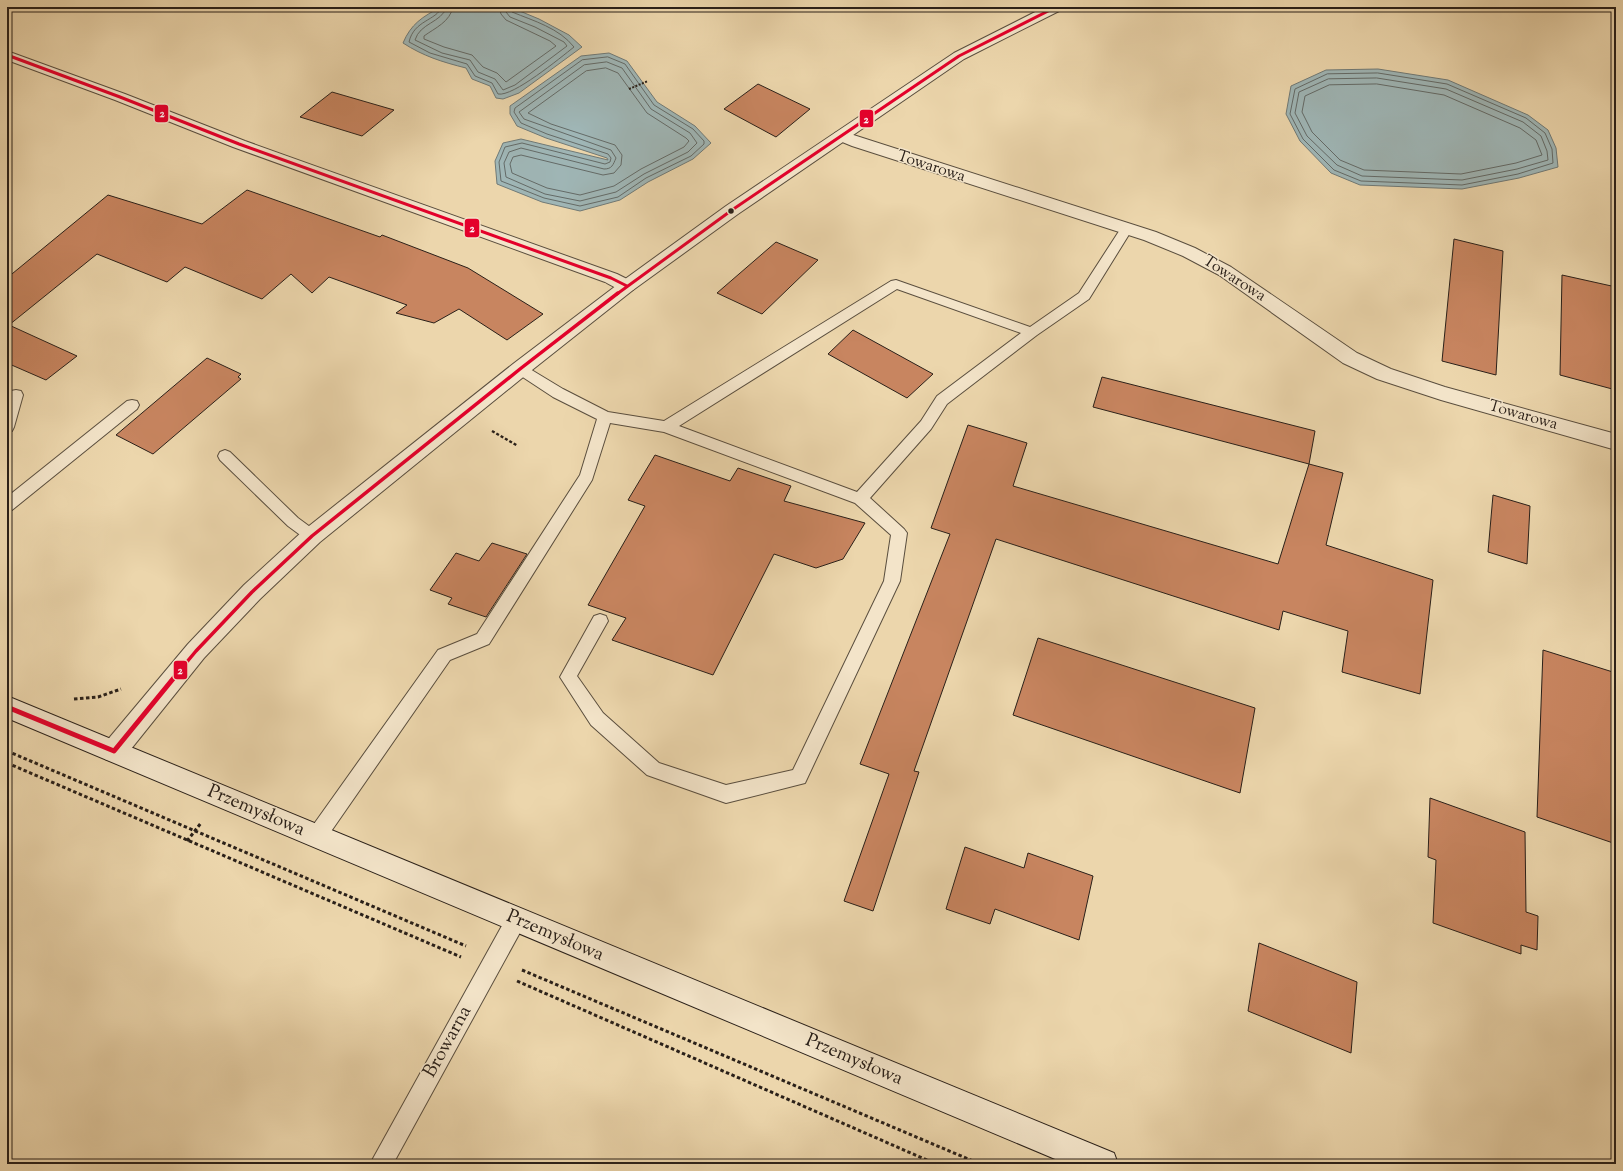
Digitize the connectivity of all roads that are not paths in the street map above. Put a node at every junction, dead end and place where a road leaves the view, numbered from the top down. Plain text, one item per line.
1 (1056, 7) edge
2 (7, 56) edge
3 (841, 136) junction
4 (1127, 228) junction
5 (627, 286) junction
6 (1032, 332) junction
7 (520, 369) junction
8 (16, 395) dead end
9 (132, 406) dead end
10 (605, 417) junction
11 (7, 427) edge
12 (666, 427) junction
13 (1616, 442) edge
14 (225, 456) dead end
15 (860, 499) junction
16 (7, 506) edge
17 (312, 536) junction
18 (600, 621) dead end
19 (7, 707) edge
20 (114, 751) junction
21 (316, 837) junction
22 (516, 920) junction
23 (381, 1164) edge
24 (1103, 1164) edge

1 - 3 street
2 - 5 street
3 - 4 street, Towarowa
3 - 5 street
4 - 6 lane
4 - 13 street, Towarowa
5 - 7 street
6 - 12 lane
6 - 15 lane
7 - 10 lane
7 - 17 street
8 - 11 lane
9 - 16 lane
10 - 12 lane
10 - 21 lane
12 - 15 lane
14 - 17 lane
15 - 18 lane
17 - 20 street
19 - 20 street, Przemysłowa
20 - 21 street, Przemysłowa
21 - 22 street, Przemysłowa
22 - 23 lane, Browarna
22 - 24 street, Przemysłowa

